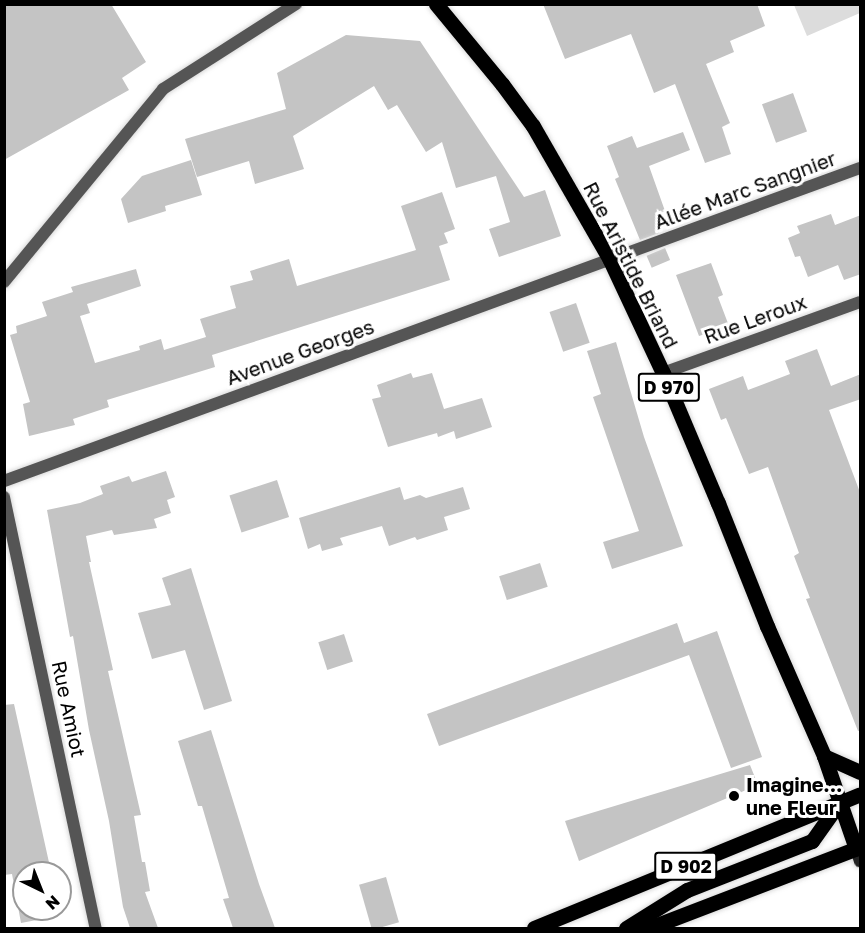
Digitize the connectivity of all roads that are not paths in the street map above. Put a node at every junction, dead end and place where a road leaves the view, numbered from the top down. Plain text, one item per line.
1 (296, 4) edge
2 (436, 4) edge
3 (861, 168) edge
4 (610, 260) junction
5 (4, 282) edge
6 (861, 302) edge
7 (663, 374) junction
8 (4, 481) edge
9 (4, 497) edge
10 (824, 756) junction
11 (861, 772) edge
12 (861, 794) edge
13 (839, 803) junction
14 (859, 850) edge
15 (96, 928) edge
16 (534, 928) edge
17 (626, 928) edge
18 (649, 928) edge

1 - 5 street
2 - 4 main road, Rue Aristide Briand / D 970
3 - 4 street, Allée Marc Sangnier
4 - 7 main road, Rue Aristide Briand / D 970
4 - 8 street, Avenue Georges
6 - 7 street, Rue Leroux
7 - 10 main road, Rue Aristide Briand / D 970
9 - 15 street, Rue Amiot
10 - 11 main road
10 - 13 main road, Rue Aristide Briand / D 970
12 - 13 main road, D 902
13 - 14 main road, Rue Aristide Briand
13 - 16 main road, D 902
13 - 17 main road
14 - 18 main road, D 902

